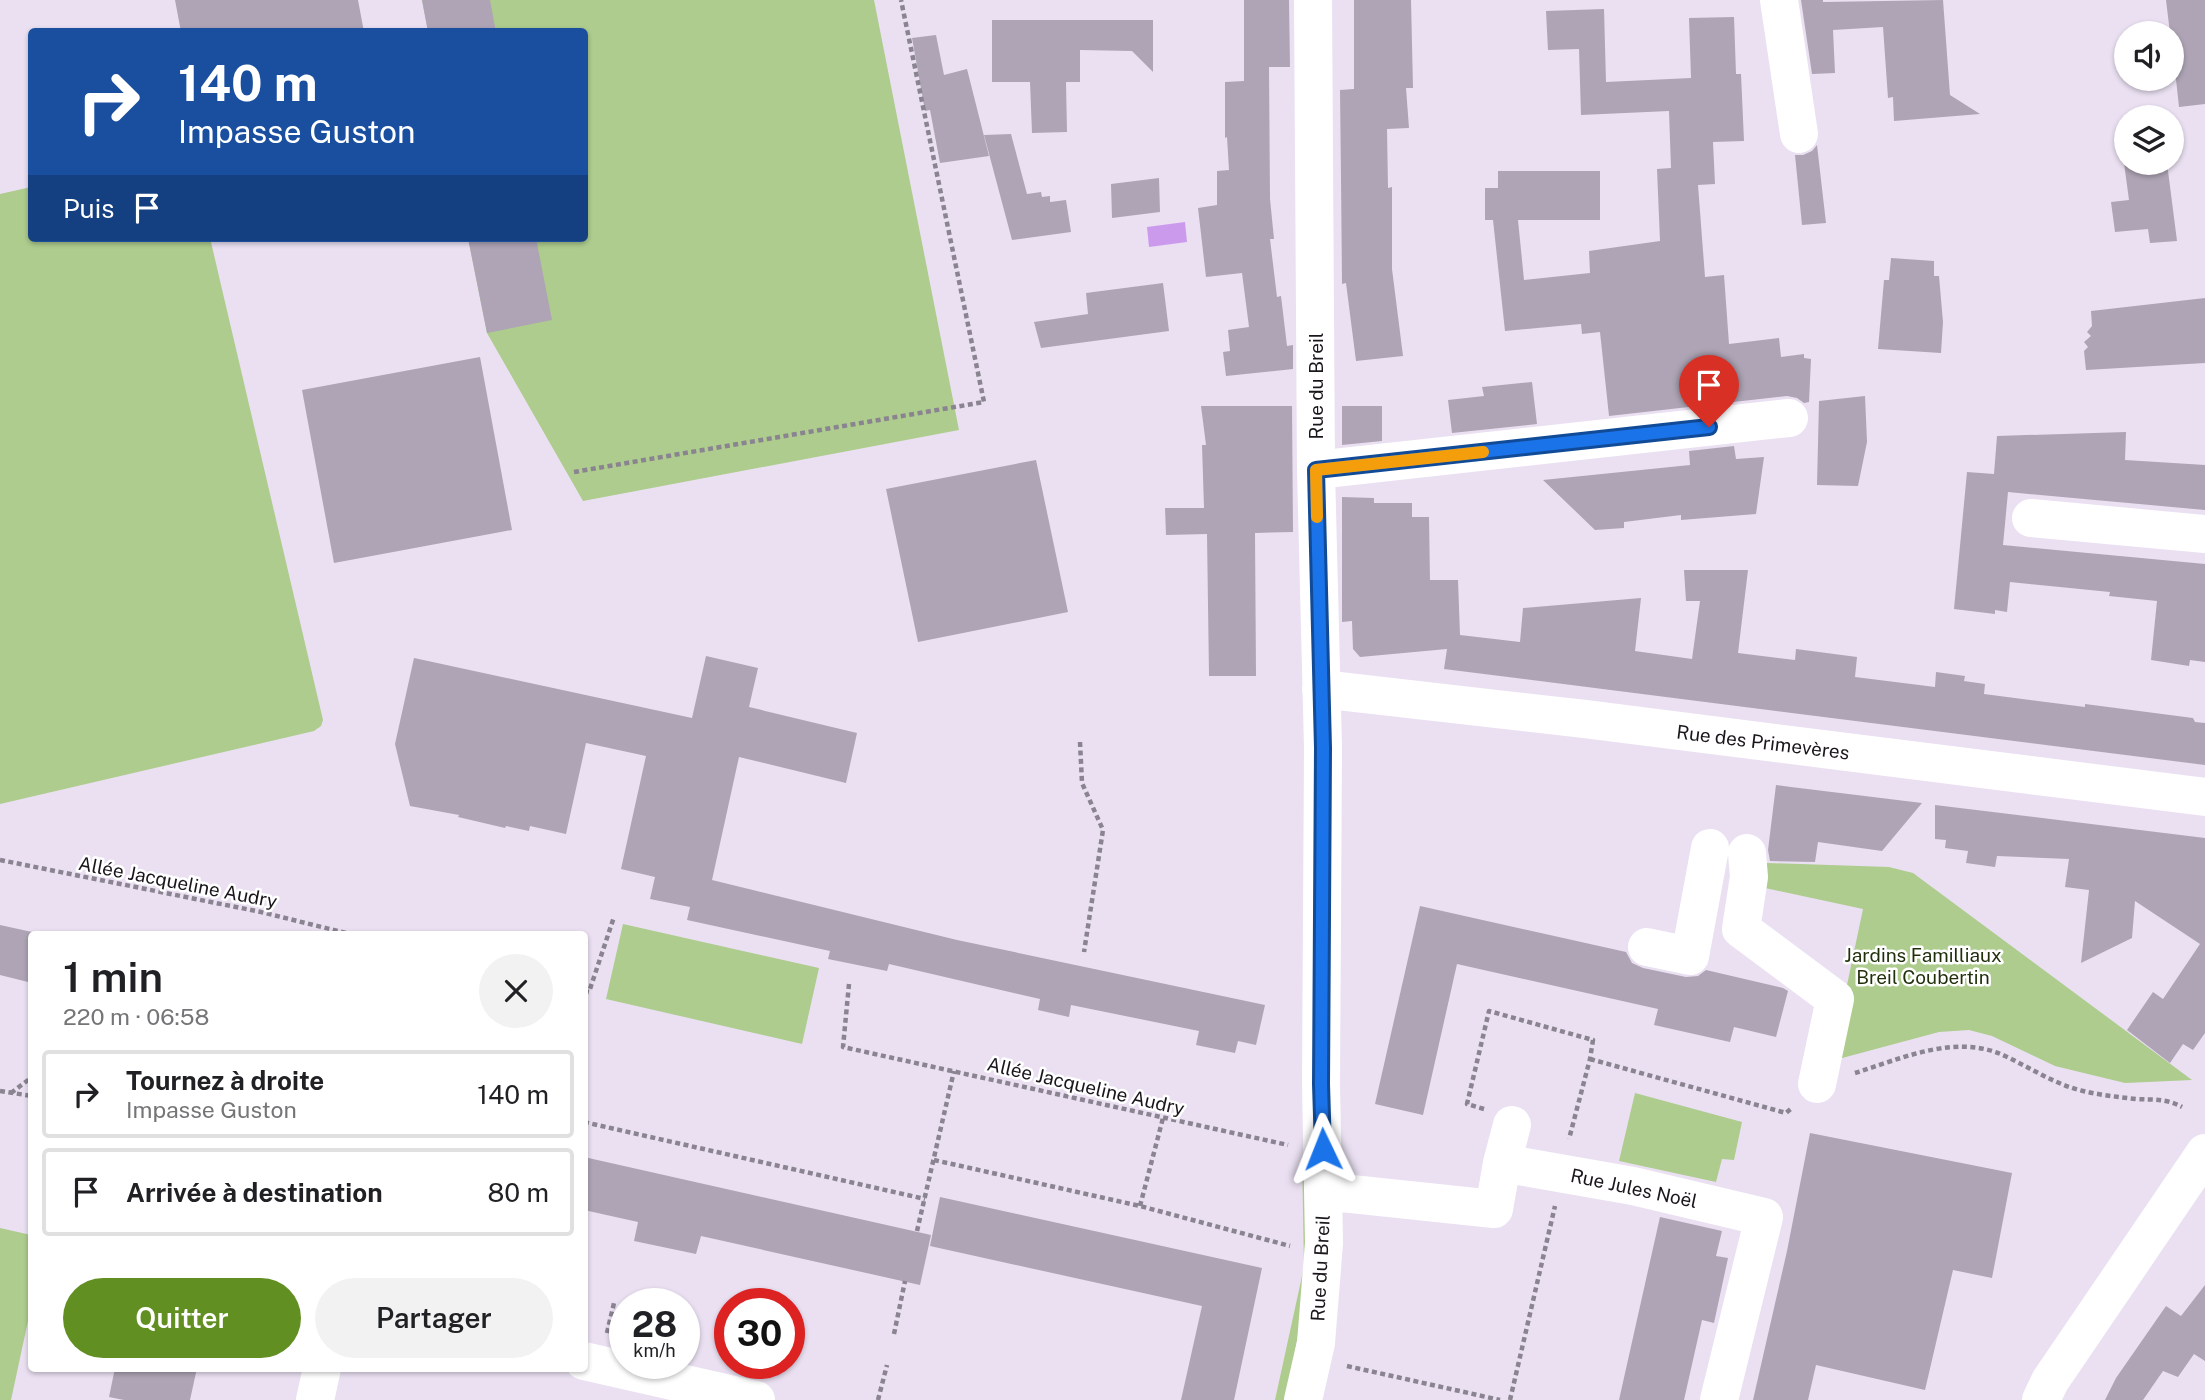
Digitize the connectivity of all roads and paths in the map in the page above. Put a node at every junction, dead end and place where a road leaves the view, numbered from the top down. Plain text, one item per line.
1 (901, 0) edge
2 (1313, 0) edge
3 (1779, 0) edge
4 (1799, 134) dead end
5 (1788, 418) dead end
6 (1316, 470) junction
7 (574, 472) dead end
8 (2031, 518) dead end
9 (2205, 534) edge
10 (1321, 689) junction
11 (1080, 742) dead end
12 (2205, 797) edge
13 (1710, 848) dead end
14 (1747, 853) dead end
15 (0, 860) edge
16 (614, 917) dead end
17 (338, 931) edge
18 (1647, 947) dead end
19 (1083, 952) dead end
20 (849, 984) dead end
21 (588, 988) edge
22 (1593, 1040) dead end
23 (1590, 1059) dead end
24 (954, 1071) junction
25 (28, 1080) edge
26 (1817, 1084) junction
27 (0, 1091) edge
28 (11, 1094) junction
29 (28, 1096) edge
30 (2182, 1107) dead end
31 (1163, 1118) junction
32 (1500, 1118) joint
33 (588, 1123) edge
34 (1323, 1149) junction
35 (2205, 1153) edge
36 (934, 1160) junction
37 (1502, 1163) junction
38 (1323, 1191) junction
39 (925, 1199) junction
40 (1140, 1206) junction
41 (917, 1231) dead end
42 (1299, 1246) dead end
43 (905, 1282) dead end
44 (609, 1315) edge
45 (894, 1335) dead end
46 (595, 1350) edge
47 (1312, 1359) junction
48 (887, 1365) dead end
49 (321, 1372) edge
50 (1515, 1378) dead end
51 (315, 1400) edge
52 (756, 1400) edge
53 (878, 1400) edge
54 (1303, 1400) edge
55 (1500, 1400) edge
56 (1510, 1400) edge
57 (1719, 1400) edge
58 (2040, 1400) edge

1 - 7 path
2 - 6 street, Rue du Breil
3 - 4 street
5 - 6 street
6 - 10 street, Rue du Breil
8 - 9 street
10 - 12 street, Rue des Primevères
10 - 34 street, Rue du Breil
11 - 19 path
13 - 18 street
14 - 26 street
15 - 17 path, Allée Jacqueline Audry
16 - 21 path
20 - 24 path, Allée Jacqueline Audry
22 - 32 path
23 - 26 path
24 - 31 path, Allée Jacqueline Audry
24 - 36 path
25 - 28 path
26 - 30 path
27 - 28 path
28 - 29 path
31 - 34 path, Allée Jacqueline Audry
31 - 40 path
32 - 37 street
33 - 39 path
34 - 38 street, Rue du Breil
35 - 58 street
36 - 39 path
36 - 40 path
37 - 38 street
37 - 57 street, Rue Jules Noël
38 - 47 street, Rue du Breil
39 - 41 path
40 - 42 path
43 - 45 path
44 - 46 path
46 - 52 street
47 - 54 street, Rue du Breil
47 - 55 path
48 - 53 path
49 - 51 street
50 - 56 path

